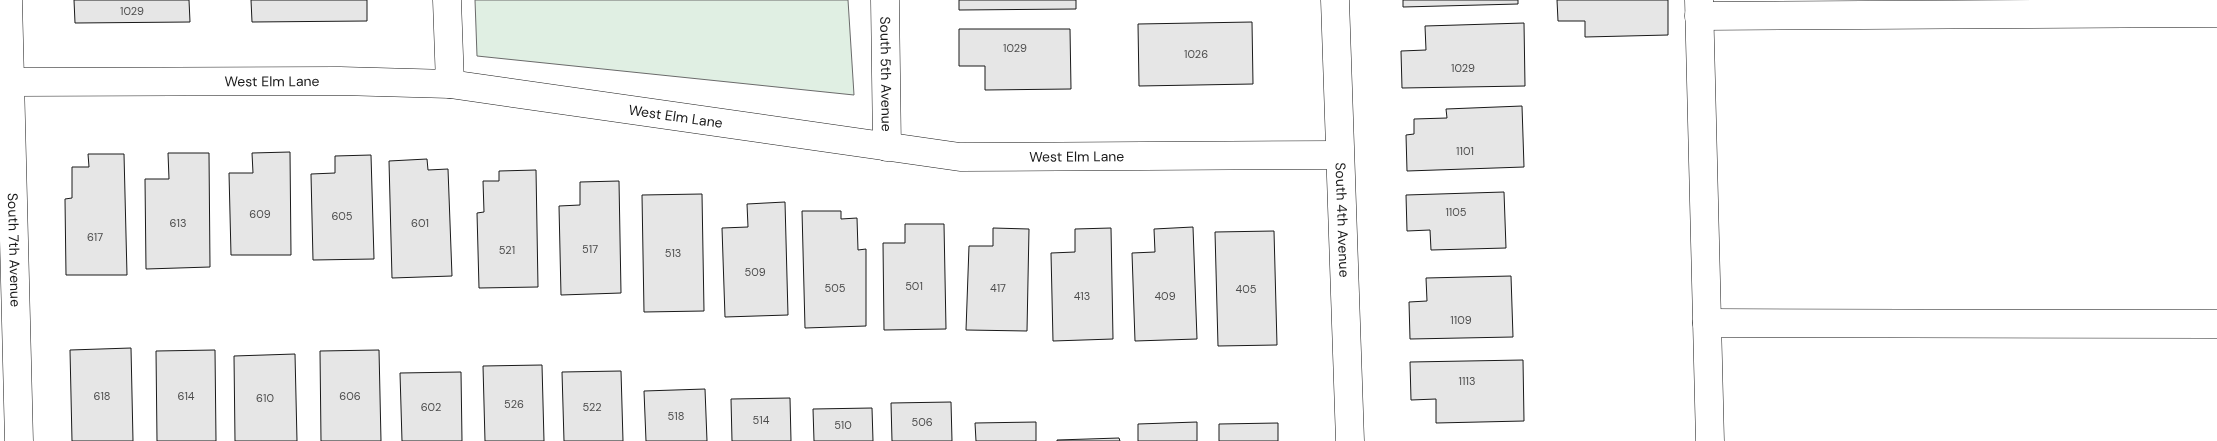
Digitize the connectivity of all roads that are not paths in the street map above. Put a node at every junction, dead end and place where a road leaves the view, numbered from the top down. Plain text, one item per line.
1 (8, 0) edge
2 (447, 0) edge
3 (884, 0) edge
4 (1334, 0) edge
5 (1699, 8) edge
6 (2217, 13) edge
7 (10, 82) junction
8 (450, 84) junction
9 (888, 147) junction
10 (1339, 155) junction
11 (1707, 323) junction
12 (2217, 324) edge
13 (19, 441) edge
14 (1350, 441) edge
15 (1710, 441) edge

1 - 7 street, South 7th Avenue
2 - 8 street
3 - 9 street, South 5th Avenue
4 - 10 street, South 4th Avenue
5 - 6 street
5 - 11 street
7 - 8 street, West Elm Lane
7 - 13 street, South 7th Avenue
8 - 9 street, West Elm Lane
9 - 10 street, West Elm Lane
10 - 14 street, South 4th Avenue
11 - 12 street
11 - 15 street

